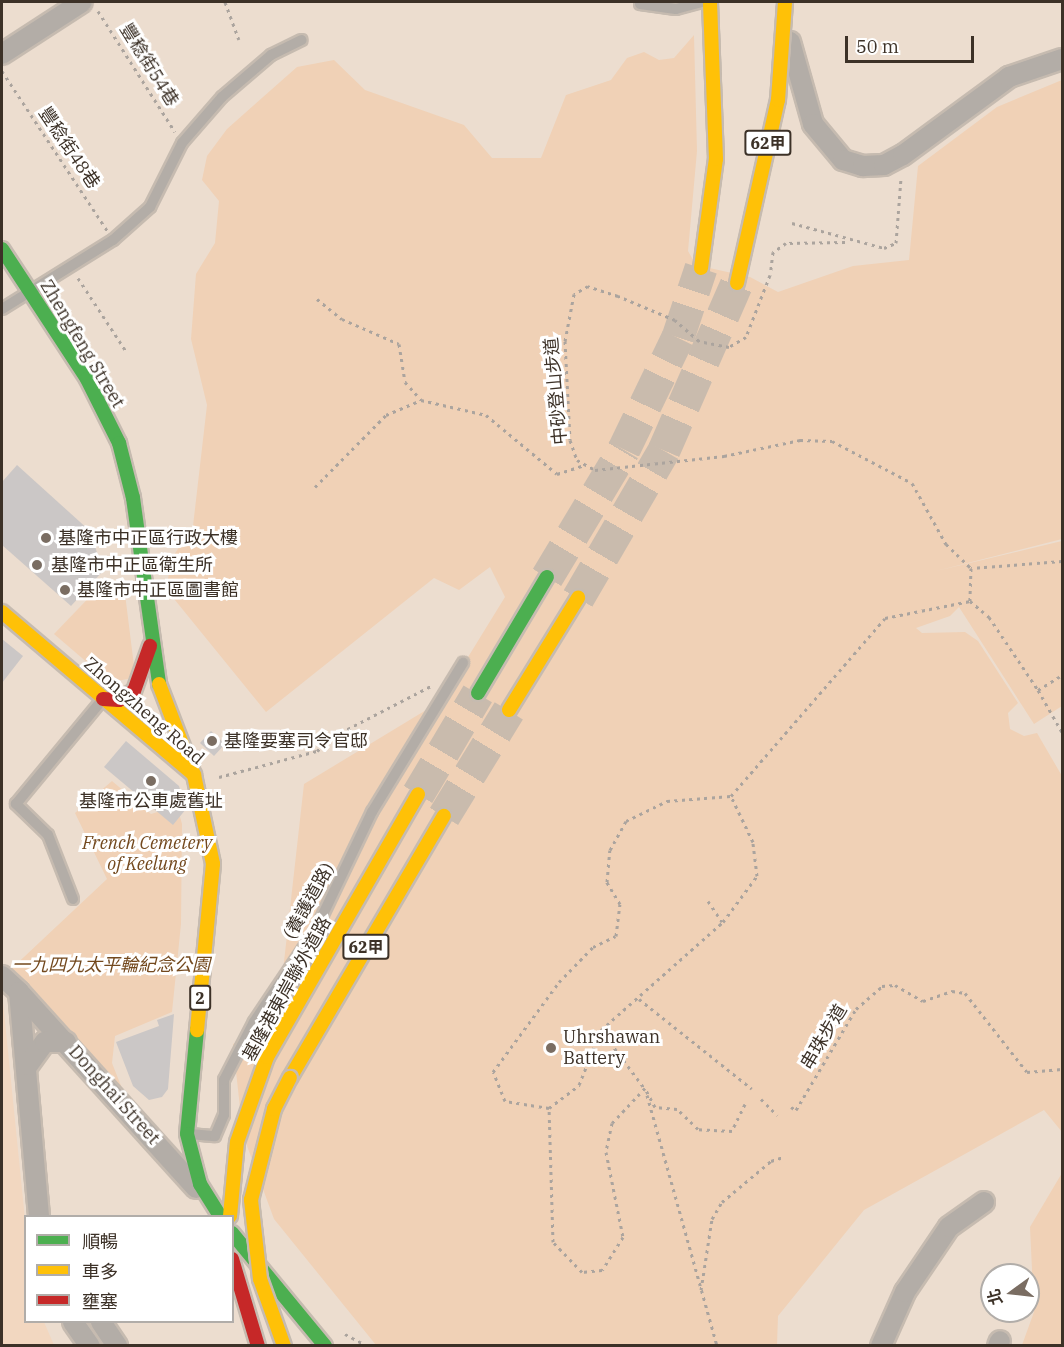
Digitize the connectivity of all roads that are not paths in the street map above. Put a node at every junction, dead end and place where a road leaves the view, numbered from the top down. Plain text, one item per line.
1 (82, 2) edge
2 (702, 2) edge
3 (710, 2) edge
4 (779, 2) edge
5 (785, 2) edge
6 (640, 4) dead end
7 (302, 40) dead end
8 (2, 54) edge
9 (1062, 59) edge
10 (2, 249) edge
11 (701, 268) tunnel mouth
12 (737, 283) tunnel mouth
13 (30, 290) junction
14 (2, 309) edge
15 (547, 577) tunnel mouth
16 (578, 598) tunnel mouth
17 (2, 612) edge
18 (152, 639) junction
19 (463, 663) dead end
20 (478, 693) tunnel mouth
21 (103, 699) junction
22 (509, 710) tunnel mouth
23 (196, 780) junction
24 (418, 794) tunnel mouth
25 (444, 816) tunnel mouth
26 (73, 899) dead end
27 (2, 976) edge
28 (19, 992) junction
29 (66, 1042) junction
30 (28, 1065) junction
31 (187, 1134) junction
32 (207, 1200) junction
33 (984, 1202) dead end
34 (39, 1215) edge
35 (219, 1215) edge
36 (230, 1215) edge
37 (234, 1235) edge
38 (234, 1266) edge
39 (74, 1323) edge
40 (102, 1323) edge
41 (310, 1330) junction
42 (90, 1346) edge
43 (117, 1346) edge
44 (258, 1346) edge
45 (284, 1346) edge
46 (318, 1346) edge
47 (325, 1346) edge
48 (881, 1346) edge

1 - 8 street
2 - 6 lane
3 - 11 main road
4 - 9 street
5 - 12 main road, 62甲, bridge
7 - 13 lane
10 - 13 main road, Zhengfeng Street
13 - 14 lane
13 - 18 main road, Zhengfeng Street
15 - 20 main road
16 - 22 main road
17 - 21 main road, Zhongzheng Road
18 - 21 main road
18 - 23 main road, Zhengfeng Street
19 - 31 lane, (養護道路)
21 - 23 main road, Zhongzheng Road
21 - 26 lane
23 - 31 main road, Zhongzheng Road / 2
24 - 36 main road, 基隆港東岸聯外道路 / 62甲
25 - 45 main road, 62甲, bridge
27 - 28 street, Donghai Street
28 - 29 street, Donghai Street
28 - 30 street
29 - 30 street
29 - 32 street, Donghai Street
30 - 34 street
31 - 32 main road, Zhongzheng Road / 2
32 - 35 main road, Zhongzheng Road / 2
33 - 48 street
37 - 41 main road
38 - 44 main road
39 - 42 street
40 - 43 street
41 - 46 main road
41 - 47 main road

